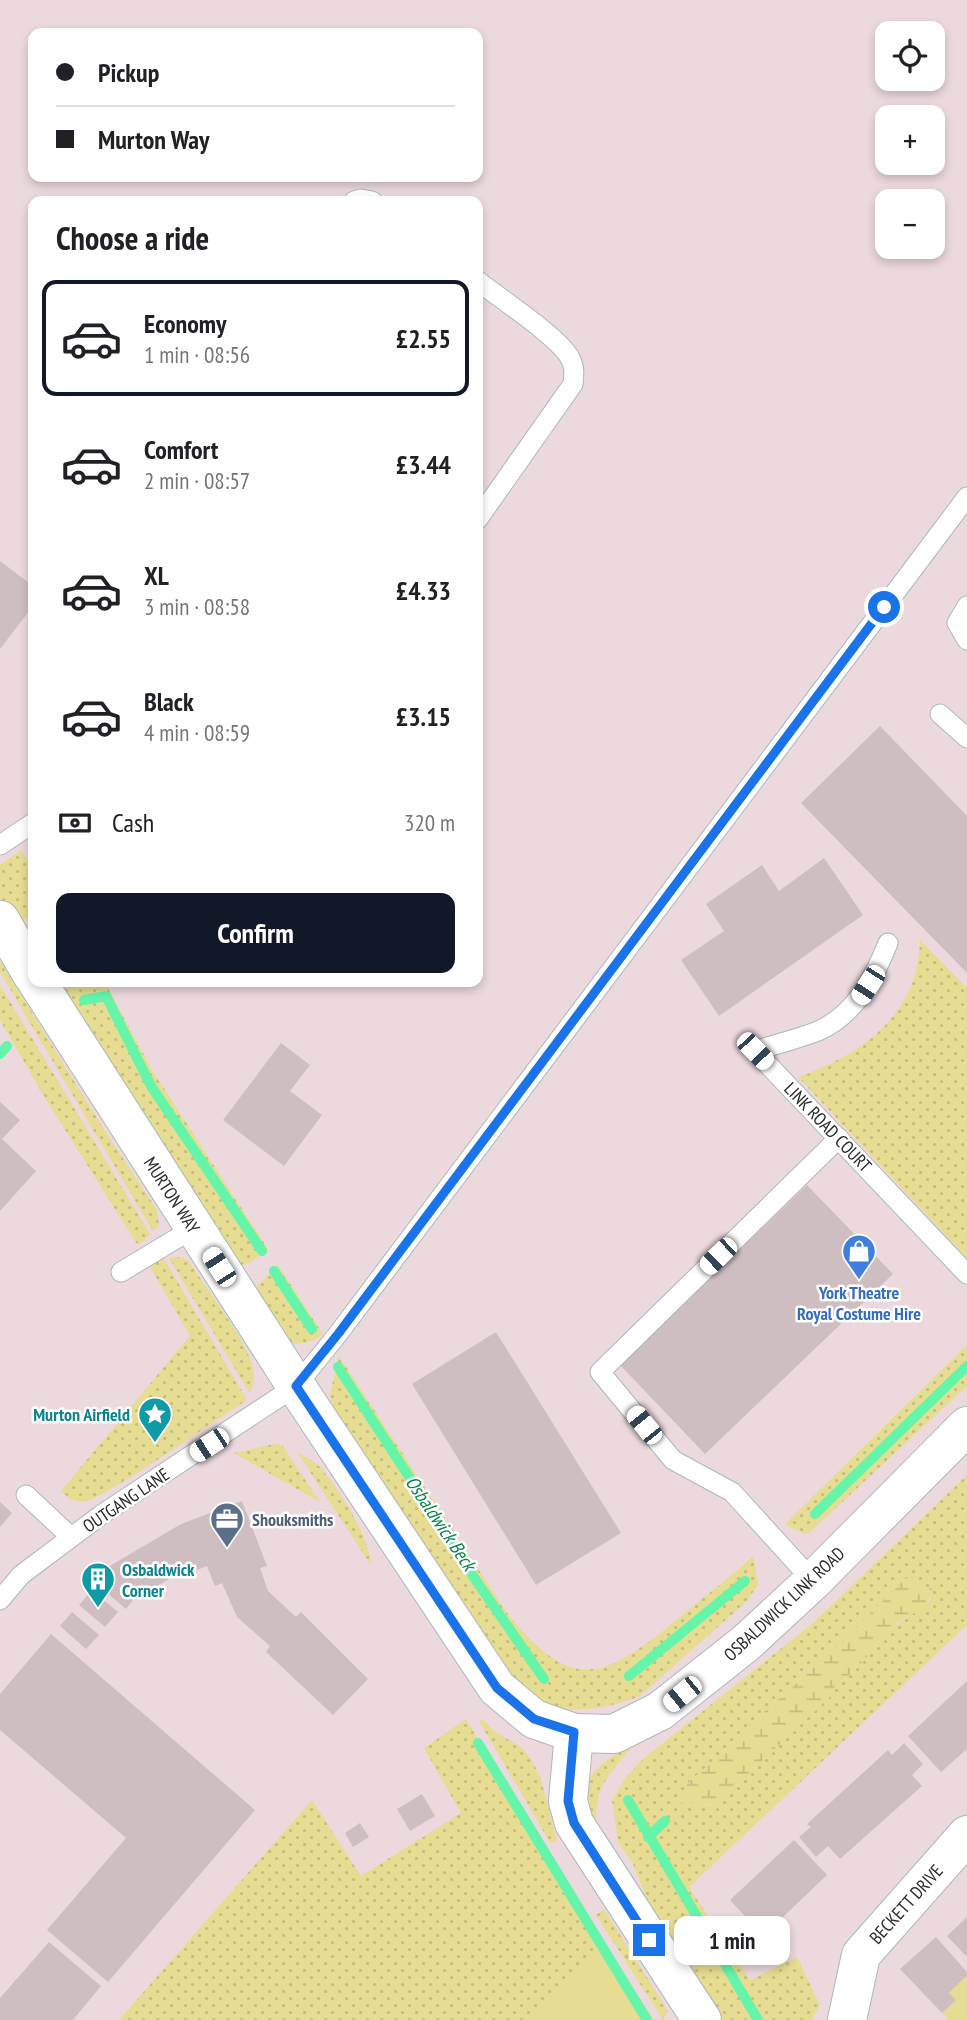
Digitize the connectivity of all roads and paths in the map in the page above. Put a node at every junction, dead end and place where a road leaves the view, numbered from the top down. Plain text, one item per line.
1 (483, 286) edge
2 (967, 497) edge
3 (483, 512) edge
4 (967, 606) edge
5 (967, 640) edge
6 (940, 714) dead end
7 (967, 738) edge
8 (28, 827) edge
9 (0, 845) edge
10 (888, 943) dead end
11 (40, 987) edge
12 (839, 1139) junction
13 (194, 1228) junction
14 (121, 1272) dead end
15 (967, 1273) edge
16 (296, 1386) junction
17 (967, 1426) edge
18 (26, 1495) dead end
19 (71, 1537) junction
20 (813, 1581) junction
21 (0, 1600) edge
22 (574, 1732) junction
23 (967, 1835) edge
24 (702, 2020) edge
25 (847, 2020) edge

1 - 3 lane
2 - 16 lane, OUTGANG LANE
4 - 5 lane
6 - 7 lane
8 - 9 lane
10 - 12 lane, LINK ROAD COURT
11 - 13 street, MURTON WAY
12 - 15 lane, LINK ROAD COURT
12 - 20 lane
13 - 14 lane
13 - 16 street, MURTON WAY
16 - 19 lane, OUTGANG LANE
16 - 22 street, MURTON WAY
17 - 20 street, OSBALDWICK LINK ROAD
18 - 19 lane
19 - 21 lane, OUTGANG LANE
20 - 22 street, OSBALDWICK LINK ROAD
22 - 24 street
23 - 25 street, BECKETT DRIVE

